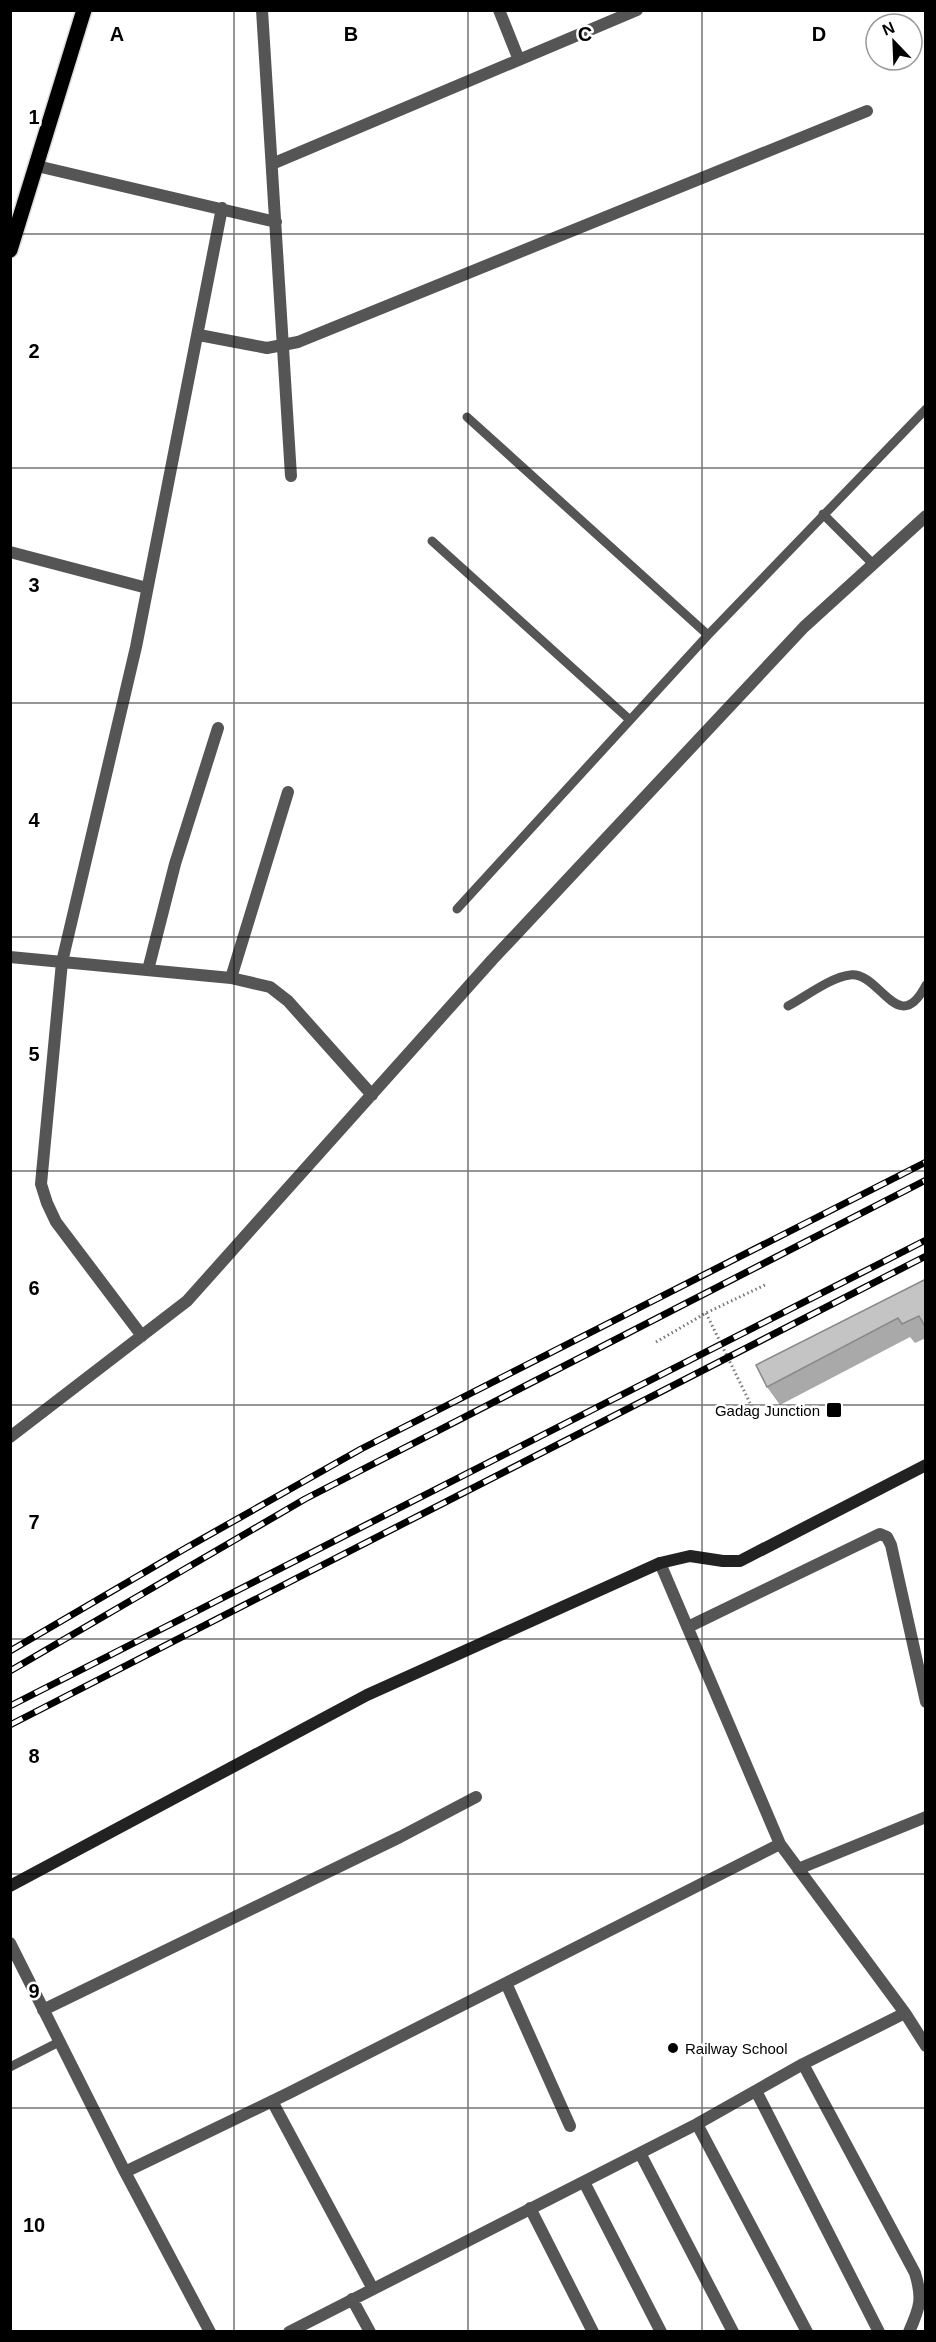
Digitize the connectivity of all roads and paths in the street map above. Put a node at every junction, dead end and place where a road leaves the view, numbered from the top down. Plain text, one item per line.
1 (84, 10) edge
2 (262, 10) edge
3 (499, 10) edge
4 (637, 10) edge
5 (519, 60) junction
6 (867, 111) dead end
7 (272, 165) junction
8 (36, 166) junction
9 (222, 208) junction
10 (276, 222) junction
11 (10, 250) edge
12 (199, 335) junction
13 (283, 346) junction
14 (926, 409) edge
15 (467, 417) dead end
16 (291, 476) dead end
17 (823, 514) junction
18 (926, 516) edge
19 (432, 540) dead end
20 (10, 552) edge
21 (873, 564) junction
22 (147, 588) junction
23 (708, 635) junction
24 (630, 720) junction
25 (218, 728) dead end
26 (288, 792) dead end
27 (457, 909) dead end
28 (10, 957) edge
29 (62, 962) junction
30 (148, 970) junction
31 (231, 978) junction
32 (926, 985) edge
33 (788, 1006) dead end
34 (372, 1095) junction
35 (766, 1284) dead end
36 (706, 1313) junction
37 (142, 1336) junction
38 (656, 1342) dead end
39 (750, 1403) dead end
40 (10, 1437) edge
41 (926, 1465) edge
42 (660, 1563) junction
43 (688, 1627) junction
44 (926, 1702) edge
45 (476, 1797) dead end
46 (926, 1817) edge
47 (780, 1844) junction
48 (798, 1869) junction
49 (10, 1886) edge
50 (10, 1943) edge
51 (506, 1983) junction
52 (43, 2010) junction
53 (905, 2013) junction
54 (59, 2042) junction
55 (926, 2046) edge
56 (803, 2064) junction
57 (10, 2067) edge
58 (756, 2091) junction
59 (272, 2101) junction
60 (697, 2124) junction
61 (570, 2126) dead end
62 (640, 2153) junction
63 (125, 2172) junction
64 (584, 2182) junction
65 (530, 2208) junction
66 (373, 2289) junction
67 (352, 2299) junction
68 (296, 2330) edge
69 (210, 2331) edge
70 (370, 2331) edge
71 (593, 2331) edge
72 (661, 2331) edge
73 (733, 2331) edge
74 (807, 2331) edge
75 (879, 2331) edge
76 (909, 2331) edge

1 - 8 main road
2 - 7 street
3 - 5 street
4 - 5 street
5 - 7 street
6 - 13 street
7 - 10 street
8 - 9 street
8 - 11 main road
9 - 10 street
9 - 12 street
10 - 13 street
12 - 13 street
12 - 22 street
13 - 16 street
14 - 17 lane
15 - 23 lane
17 - 21 lane
17 - 23 lane
18 - 21 street
19 - 24 lane
20 - 22 street
21 - 34 street
22 - 29 street
23 - 24 lane
24 - 27 lane
25 - 30 street
26 - 31 street
28 - 29 street
29 - 30 street
29 - 37 street
30 - 31 street
31 - 34 street
32 - 33 lane
34 - 37 street
35 - 36 path
36 - 38 path
36 - 39 path
37 - 40 street
41 - 42 street
42 - 43 street
42 - 49 street
43 - 44 street
43 - 47 street
45 - 52 street
46 - 48 street
47 - 48 street
47 - 51 street
48 - 53 street
50 - 52 street
51 - 59 street
51 - 61 street
52 - 54 street
53 - 55 street
53 - 56 street
54 - 57 lane
54 - 63 street
56 - 58 street
56 - 76 street
58 - 60 street
58 - 75 street
59 - 63 street
59 - 66 street
60 - 62 street
60 - 74 street
62 - 64 street
62 - 73 street
63 - 69 street
64 - 65 street
64 - 72 street
65 - 66 street
65 - 71 street
66 - 67 street
67 - 68 street
67 - 70 street

